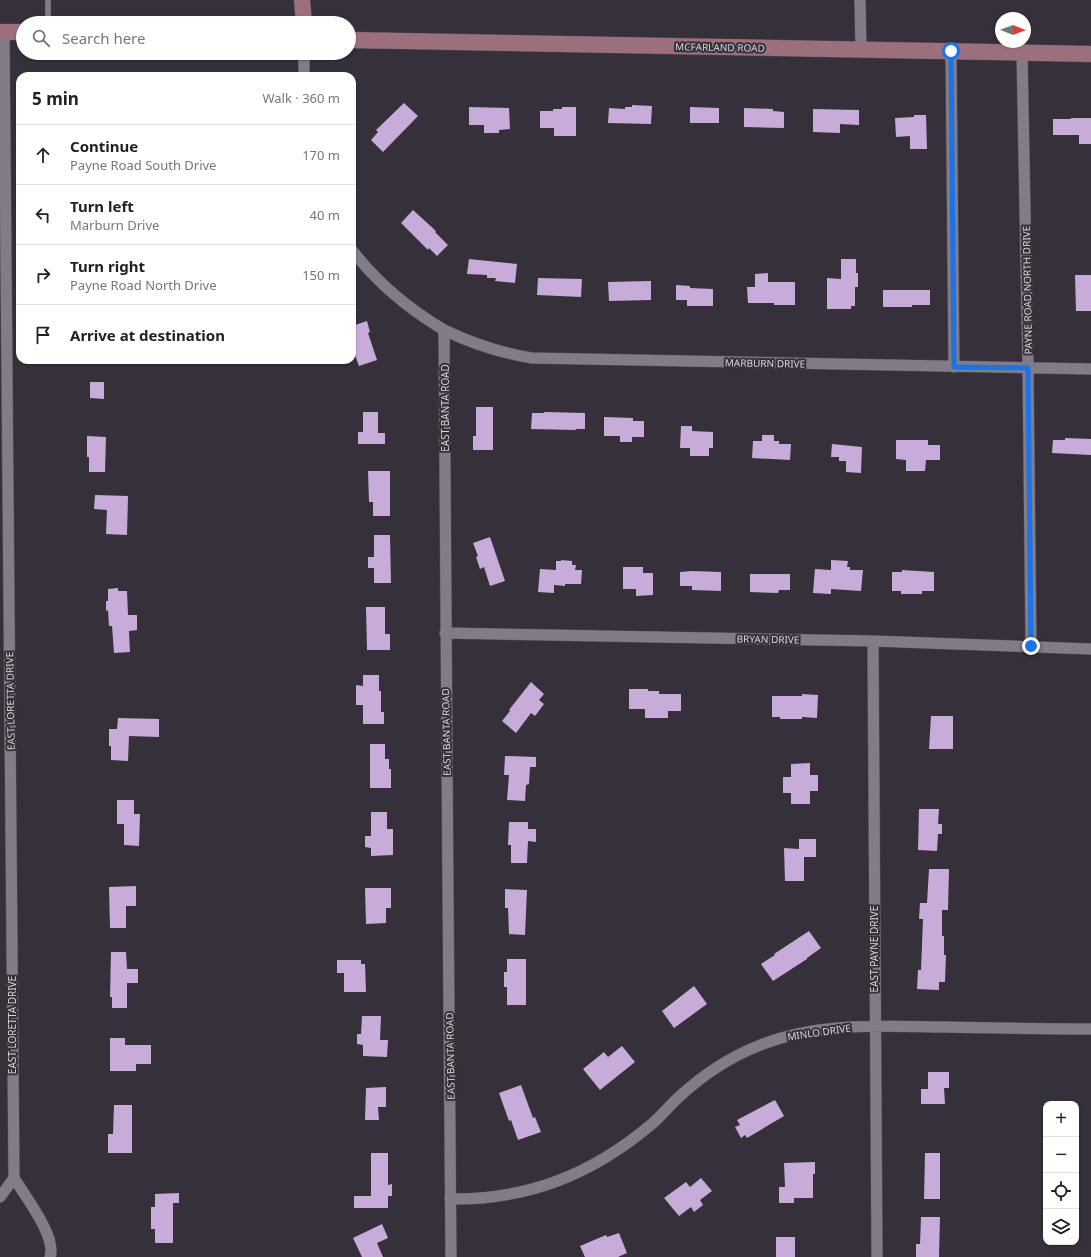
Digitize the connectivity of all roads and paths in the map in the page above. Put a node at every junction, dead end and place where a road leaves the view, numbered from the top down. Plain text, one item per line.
1 (48, 0) edge
2 (302, 0) edge
3 (860, 0) edge
4 (48, 16) edge
5 (303, 16) edge
6 (2, 32) edge
7 (16, 32) edge
8 (356, 40) edge
9 (861, 50) junction
10 (951, 51) junction
11 (1022, 53) junction
12 (1091, 54) edge
13 (304, 60) edge
14 (304, 72) edge
15 (356, 255) edge
16 (444, 330) junction
17 (954, 367) junction
18 (1028, 368) junction
19 (1091, 369) edge
20 (445, 633) junction
21 (873, 641) junction
22 (1031, 646) junction
23 (1091, 649) edge
24 (0, 874) edge
25 (11, 875) junction
26 (875, 1026) junction
27 (1091, 1029) edge
28 (14, 1178) junction
29 (0, 1197) edge
30 (450, 1199) junction
31 (50, 1257) edge
32 (451, 1257) edge
33 (877, 1257) edge

1 - 4 lane
2 - 5 street
3 - 9 street
6 - 7 street
6 - 25 street, EAST LORETTA DRIVE
8 - 9 street, MCFARLAND ROAD
9 - 10 street, MCFARLAND ROAD
10 - 11 street, MCFARLAND ROAD
10 - 17 street
11 - 12 street, MCFARLAND ROAD
11 - 18 street, PAYNE ROAD NORTH DRIVE
13 - 14 street
15 - 16 street
16 - 17 street, MARBURN DRIVE
16 - 20 street, EAST BANTA ROAD
17 - 18 street, MARBURN DRIVE
18 - 19 street, MARBURN DRIVE
18 - 22 street, PAYNE ROAD NORTH DRIVE
20 - 21 street, BRYAN DRIVE
20 - 30 street, EAST BANTA ROAD
21 - 22 street, BRYAN DRIVE
21 - 26 street, EAST PAYNE DRIVE
22 - 23 street, BRYAN DRIVE
24 - 25 street
25 - 28 street, EAST LORETTA DRIVE
26 - 27 street, MINLO DRIVE
26 - 30 street, MINLO DRIVE
26 - 33 street, EAST PAYNE DRIVE
28 - 29 street
28 - 31 street
30 - 32 street, EAST BANTA ROAD

